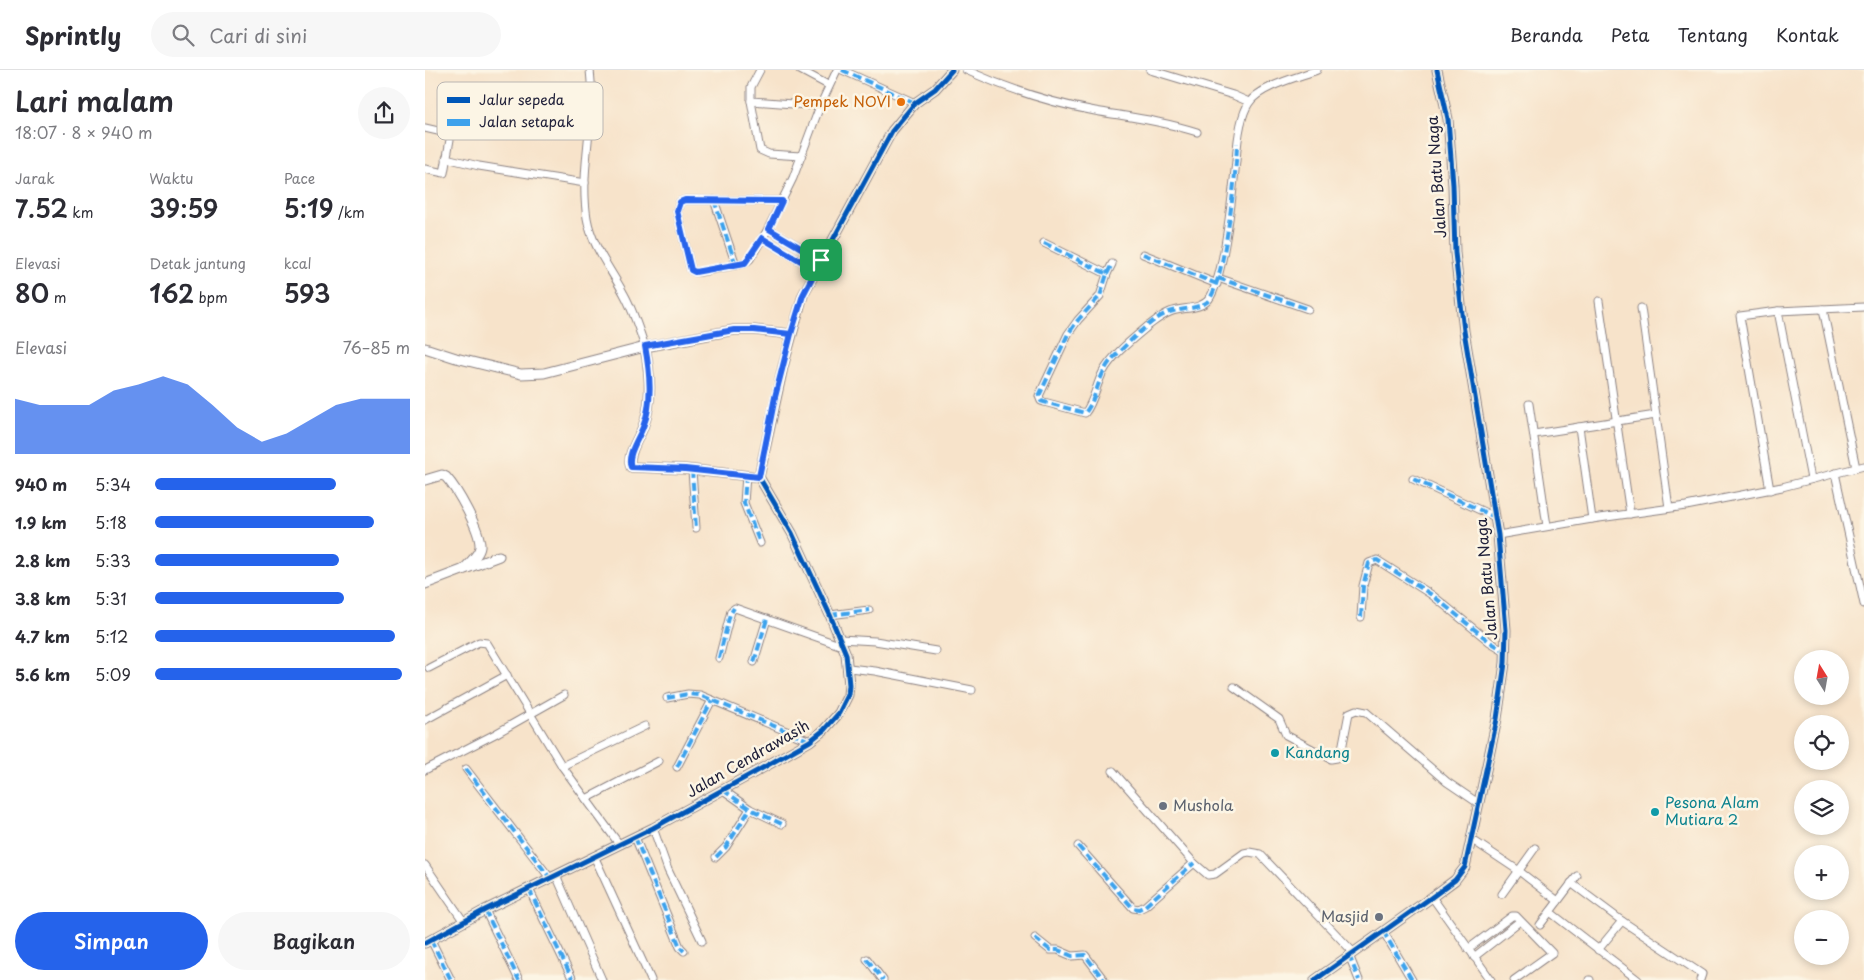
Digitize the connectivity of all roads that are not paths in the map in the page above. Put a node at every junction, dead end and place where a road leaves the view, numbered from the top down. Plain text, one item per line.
1 (760, 70) edge
2 (800, 70) edge
3 (837, 70) edge
4 (842, 70) edge
5 (952, 70) edge
6 (966, 70) edge
7 (1150, 70) edge
8 (1317, 70) edge
9 (1437, 70) edge
10 (828, 85) junction
11 (751, 101) junction
12 (1249, 102) junction
13 (915, 103) junction
14 (820, 106) junction
15 (1197, 132) dead end
16 (450, 140) edge
17 (588, 140) edge
18 (801, 156) junction
19 (447, 158) junction
20 (425, 169) edge
21 (585, 183) junction
22 (714, 200) junction
23 (782, 201) junction
24 (769, 229) junction
25 (762, 238) junction
26 (1044, 243) dead end
27 (1143, 254) dead end
28 (821, 260) junction
29 (1112, 264) dead end
30 (736, 265) junction
31 (816, 270) junction
32 (1107, 274) junction
33 (1217, 281) junction
34 (1599, 301) dead end
35 (1864, 307) edge
36 (1641, 308) dead end
37 (1308, 309) dead end
38 (1823, 309) junction
39 (1779, 311) junction
40 (791, 334) junction
41 (645, 346) junction
42 (425, 348) edge
43 (1529, 404) dead end
44 (1656, 415) junction
45 (1616, 421) junction
46 (1579, 427) junction
47 (1534, 434) junction
48 (1860, 467) edge
49 (692, 470) junction
50 (1835, 473) junction
51 (746, 475) junction
52 (759, 477) junction
53 (1413, 479) dead end
54 (1811, 479) junction
55 (425, 480) edge
56 (1770, 490) junction
57 (1669, 508) junction
58 (1630, 514) junction
59 (1495, 516) junction
60 (1592, 518) junction
61 (1547, 526) junction
62 (695, 528) dead end
63 (1498, 535) junction
64 (760, 543) dead end
65 (499, 556) dead end
66 (464, 569) junction
67 (425, 584) edge
68 (1864, 604) edge
69 (869, 610) dead end
70 (830, 615) junction
71 (1361, 617) dead end
72 (767, 618) junction
73 (841, 642) junction
74 (936, 651) dead end
75 (1505, 651) junction
76 (719, 658) dead end
77 (754, 662) dead end
78 (429, 668) dead end
79 (849, 668) junction
80 (507, 675) junction
81 (1234, 687) dead end
82 (973, 690) dead end
83 (564, 695) dead end
84 (667, 698) dead end
85 (712, 700) junction
86 (530, 713) junction
87 (425, 720) edge
88 (645, 726) dead end
89 (810, 741) junction
90 (659, 761) dead end
91 (562, 766) junction
92 (677, 767) dead end
93 (466, 769) dead end
94 (425, 770) edge
95 (1113, 771) dead end
96 (723, 790) junction
97 (585, 799) junction
98 (1479, 803) junction
99 (750, 809) junction
100 (782, 824) dead end
101 (653, 828) junction
102 (635, 837) junction
103 (1471, 838) junction
104 (619, 844) junction
105 (1078, 846) dead end
106 (1535, 848) dead end
107 (594, 856) junction
108 (716, 857) dead end
109 (1195, 863) junction
110 (425, 865) edge
111 (1519, 871) junction
112 (553, 876) junction
113 (1577, 876) dead end
114 (1571, 883) junction
115 (529, 889) junction
116 (1502, 894) dead end
117 (1432, 897) junction
118 (1558, 902) junction
119 (485, 910) junction
120 (1550, 912) junction
121 (1622, 920) junction
122 (1520, 921) junction
123 (464, 922) junction
124 (1540, 925) dead end
125 (1383, 931) junction
126 (1035, 938) dead end
127 (428, 941) edge
128 (702, 941) dead end
129 (1468, 949) junction
130 (1598, 950) junction
131 (684, 951) dead end
132 (1351, 953) junction
133 (1474, 957) junction
134 (867, 960) dead end
135 (451, 980) edge
136 (519, 980) edge
137 (573, 980) edge
138 (602, 980) edge
139 (651, 980) edge
140 (883, 980) edge
141 (1104, 980) edge
142 (1315, 980) edge
143 (1359, 980) edge
144 (1412, 980) edge
145 (1491, 980) edge
146 (1514, 980) edge
147 (1638, 980) edge
148 (1700, 980) edge

1 - 11 street
2 - 10 street
3 - 10 street
4 - 13 street
5 - 13 street
6 - 15 street
7 - 12 street
8 - 12 street
9 - 59 street, Jalan Batu Naga
10 - 14 street
11 - 14 street
11 - 18 street
12 - 33 street
13 - 28 street
14 - 18 street
16 - 19 street
17 - 21 street
18 - 23 street
19 - 20 street
19 - 21 street
21 - 41 street
22 - 23 street
22 - 30 street
22 - 30 street
23 - 24 street
24 - 25 street
24 - 28 street
25 - 30 street
25 - 31 street
26 - 32 street
27 - 33 street
28 - 31 street
29 - 32 street
31 - 40 street
32 - 33 street
33 - 37 street
34 - 45 street
35 - 38 street
36 - 44 street
38 - 39 street
38 - 48 street
39 - 54 street
39 - 56 street
40 - 41 street
40 - 52 street
41 - 42 street
41 - 49 street
43 - 47 street
44 - 45 street
44 - 57 street
45 - 46 street
45 - 58 street
46 - 47 street
46 - 60 street
47 - 61 street
48 - 50 street
49 - 51 street
49 - 62 street
50 - 54 street
50 - 68 street
51 - 52 street
51 - 64 street
52 - 70 street, Jalan Cendrawasih
53 - 59 street
54 - 56 street
55 - 66 street
56 - 57 street
57 - 58 street
58 - 60 street
59 - 63 street, Jalan Batu Naga
60 - 61 street
61 - 63 street
63 - 75 street, Jalan Batu Naga
65 - 66 street
66 - 67 street
69 - 70 street
70 - 73 street, Jalan Cendrawasih
71 - 75 street
72 - 73 street
72 - 76 street
72 - 77 street
73 - 74 street
73 - 79 street, Jalan Cendrawasih
75 - 98 street, Jalan Batu Naga
78 - 80 street
79 - 82 street
79 - 89 street, Jalan Cendrawasih
80 - 86 street
80 - 87 street
81 - 98 street
83 - 86 street
84 - 85 street
85 - 89 street
85 - 92 street
86 - 91 street
86 - 94 street
88 - 91 street
89 - 96 street, Jalan Cendrawasih
90 - 97 street
91 - 97 street
93 - 112 street
95 - 109 street
96 - 99 street
96 - 101 street, Jalan Cendrawasih
97 - 104 street
98 - 103 street, Jalan Batu Naga
99 - 100 street
99 - 108 street
101 - 102 street, Jalan Cendrawasih
101 - 128 street
102 - 104 street, Jalan Cendrawasih
102 - 131 street
103 - 111 street
103 - 117 street, Jalan Batu Naga
104 - 107 street, Jalan Cendrawasih
105 - 109 street
106 - 111 street
107 - 112 street, Jalan Cendrawasih
107 - 139 street
109 - 132 street
110 - 123 street
111 - 116 street
111 - 118 street
112 - 115 street, Jalan Cendrawasih
112 - 138 street
113 - 114 street
114 - 118 street
114 - 121 street
115 - 119 street, Jalan Cendrawasih
115 - 137 street
117 - 125 street, Jalan Batu Naga
117 - 129 street
118 - 120 street
119 - 123 street, Jalan Cendrawasih
119 - 136 street
120 - 124 street
120 - 130 street
121 - 130 street
121 - 148 street
122 - 129 street
122 - 133 street
122 - 146 street
123 - 127 street, Jalan Cendrawasih
125 - 132 street, Jalan Batu Naga
125 - 144 street
126 - 141 street
127 - 135 street
129 - 133 street
130 - 147 street
132 - 142 street, Jalan Batu Naga
132 - 143 street
133 - 145 street
134 - 140 street

